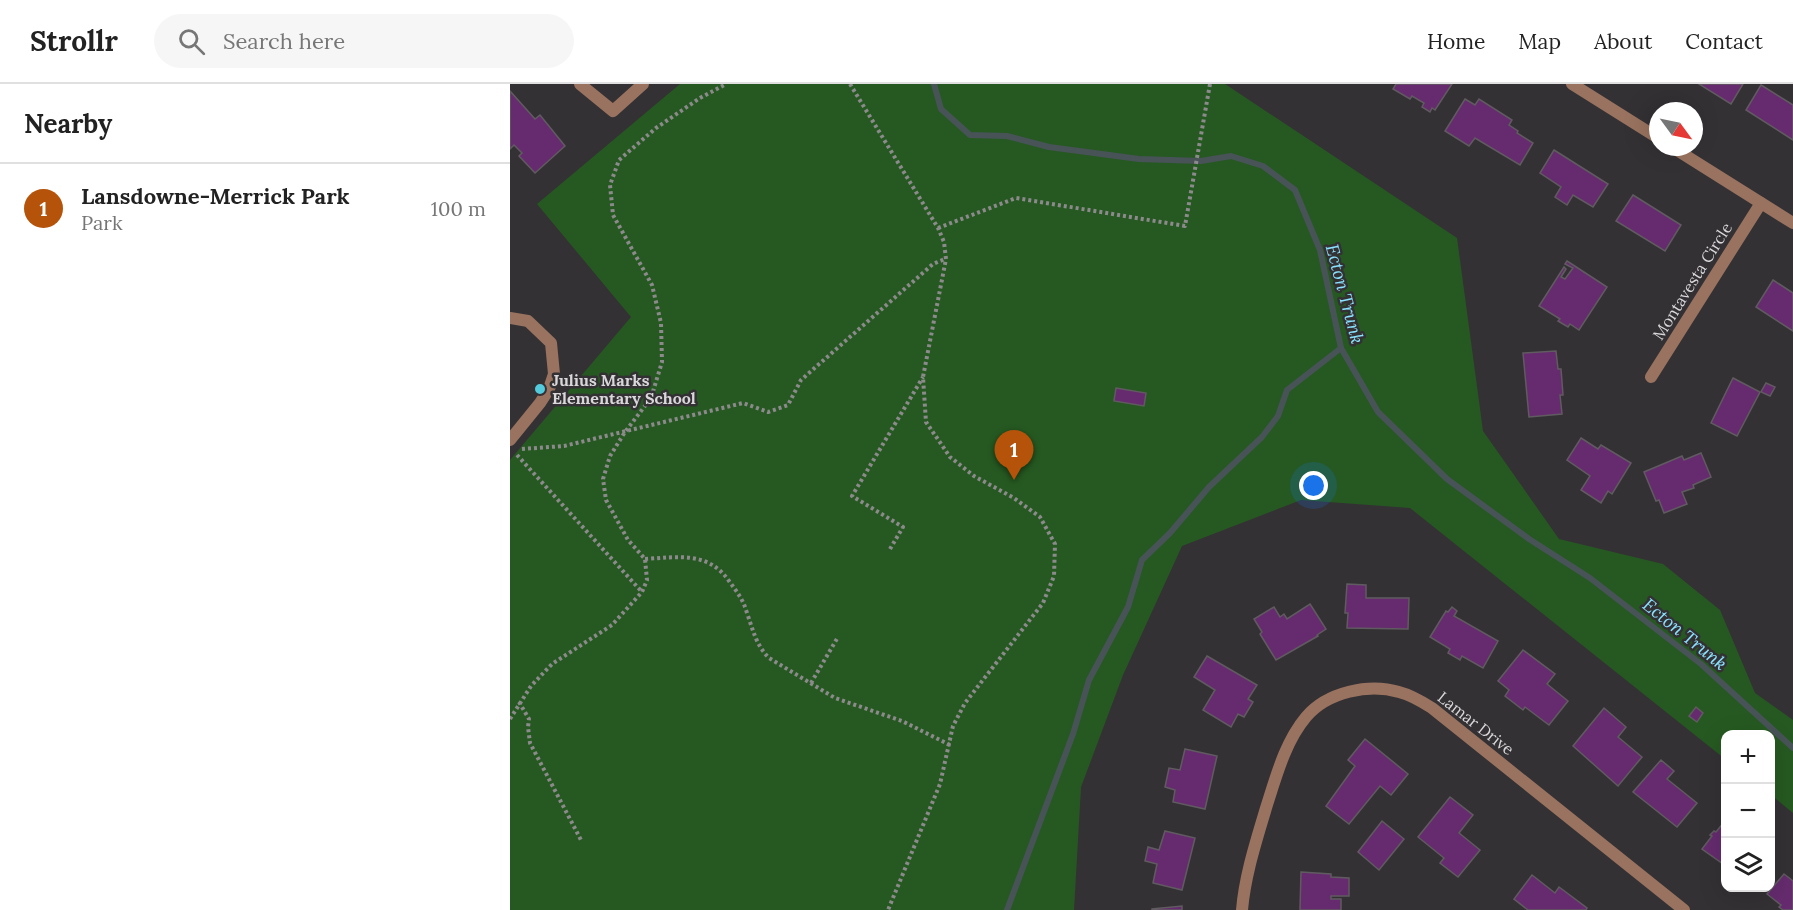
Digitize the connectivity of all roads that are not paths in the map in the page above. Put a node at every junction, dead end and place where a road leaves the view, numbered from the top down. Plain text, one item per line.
1 (580, 84) edge
2 (643, 84) edge
3 (1572, 84) edge
4 (1649, 132) edge
5 (1686, 156) edge
6 (1761, 203) junction
7 (1793, 223) edge
8 (510, 318) edge
9 (1652, 377) dead end
10 (513, 444) edge
11 (1242, 910) edge
12 (1684, 910) edge

1 - 2 street
3 - 4 street
5 - 6 street
6 - 7 street
6 - 9 street, Montavesta Circle
8 - 10 street
11 - 12 street, Lamar Drive

